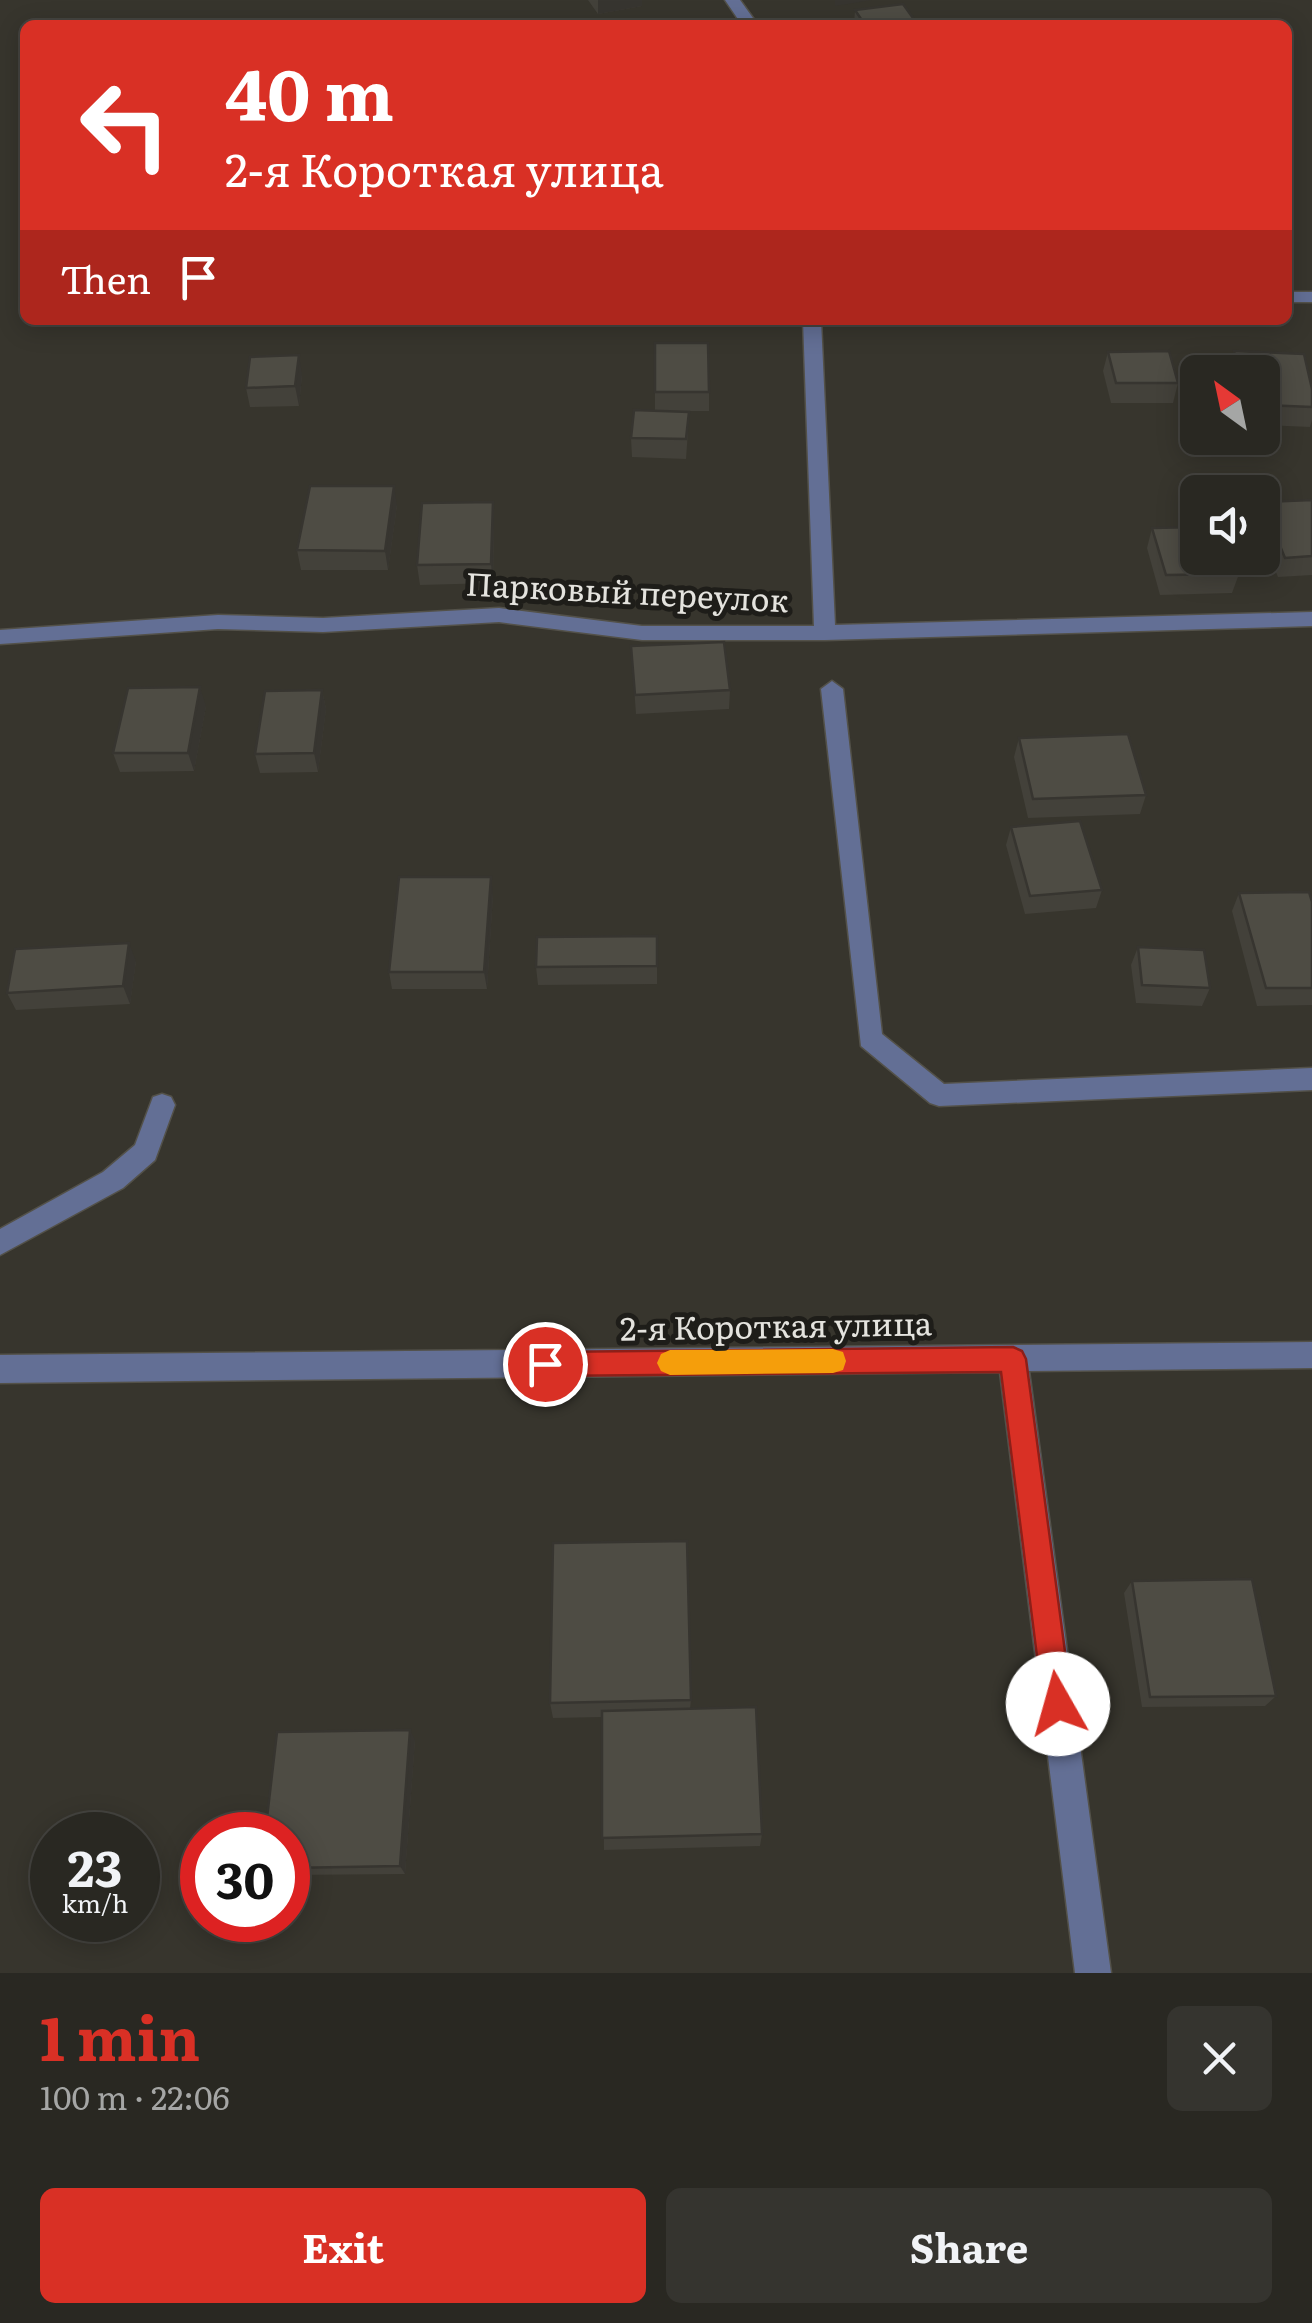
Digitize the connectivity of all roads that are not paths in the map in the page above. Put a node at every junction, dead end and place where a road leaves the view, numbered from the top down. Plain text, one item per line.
1 (812, 325) edge
2 (1312, 619) edge
3 (826, 633) junction
4 (0, 638) edge
5 (832, 688) dead end
6 (1312, 1079) edge
7 (162, 1105) dead end
8 (0, 1243) edge
9 (1312, 1354) edge
10 (1013, 1359) junction
11 (0, 1369) edge
12 (1093, 1973) edge

1 - 3 street
2 - 3 street, Парковый переулок
3 - 4 street, Парковый переулок
5 - 6 street
7 - 8 street
9 - 10 street, 2-я Короткая улица
10 - 11 street, 2-я Короткая улица
10 - 12 street

